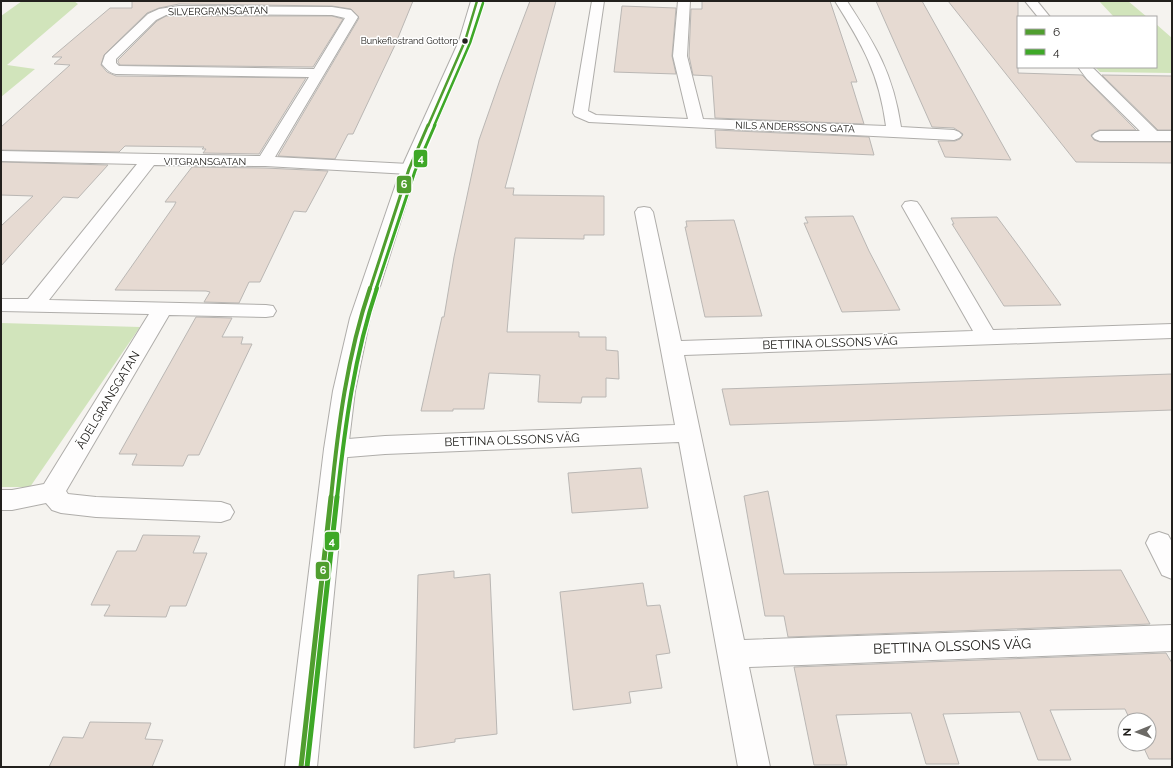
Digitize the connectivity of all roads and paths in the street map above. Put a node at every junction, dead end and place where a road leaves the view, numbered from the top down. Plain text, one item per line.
1 (477, 1) edge
2 (598, 1) edge
3 (684, 1) edge
4 (841, 1) edge
5 (1031, 1) edge
6 (1043, 16) edge
7 (1086, 68) edge
8 (319, 73) junction
9 (696, 123) junction
10 (894, 131) junction
11 (954, 135) dead end
12 (1100, 136) dead end
13 (1153, 136) junction
14 (1172, 136) edge
15 (1, 156) edge
16 (149, 160) junction
17 (265, 161) junction
18 (409, 170) junction
19 (911, 206) dead end
20 (644, 212) dead end
21 (34, 305) junction
22 (1, 306) edge
23 (162, 308) junction
24 (266, 311) dead end
25 (1172, 331) edge
26 (987, 338) junction
27 (672, 348) junction
28 (688, 432) junction
29 (336, 449) junction
30 (52, 492) junction
31 (1, 500) edge
32 (221, 512) dead end
33 (1159, 543) dead end
34 (1172, 567) edge
35 (1172, 638) edge
36 (731, 654) junction
37 (301, 767) edge
38 (754, 767) edge

1 - 18 street
2 - 9 street, NILS ANDERSSONS GATA
3 - 9 street
4 - 10 street
5 - 6 street
7 - 13 street
8 - 8 street, SILVERGRANSGATAN
8 - 17 street, SILVERGRANSGATAN
9 - 10 street, NILS ANDERSSONS GATA
10 - 11 street, NILS ANDERSSONS GATA
12 - 13 street
13 - 14 street
15 - 16 street, VITGRANSGATAN
16 - 17 street, VITGRANSGATAN
16 - 21 street
17 - 18 street, VITGRANSGATAN
18 - 29 street
19 - 26 street
20 - 27 street
21 - 22 street
21 - 23 street
23 - 24 street
23 - 30 street, ÄDELGRANSGATAN
25 - 26 street, BETTINA OLSSONS VÄG
26 - 27 street, BETTINA OLSSONS VÄG
27 - 28 street
28 - 29 street, BETTINA OLSSONS VÄG
28 - 36 street
29 - 37 street
30 - 31 street
30 - 32 street
33 - 34 street
35 - 36 street, BETTINA OLSSONS VÄG
36 - 38 street

